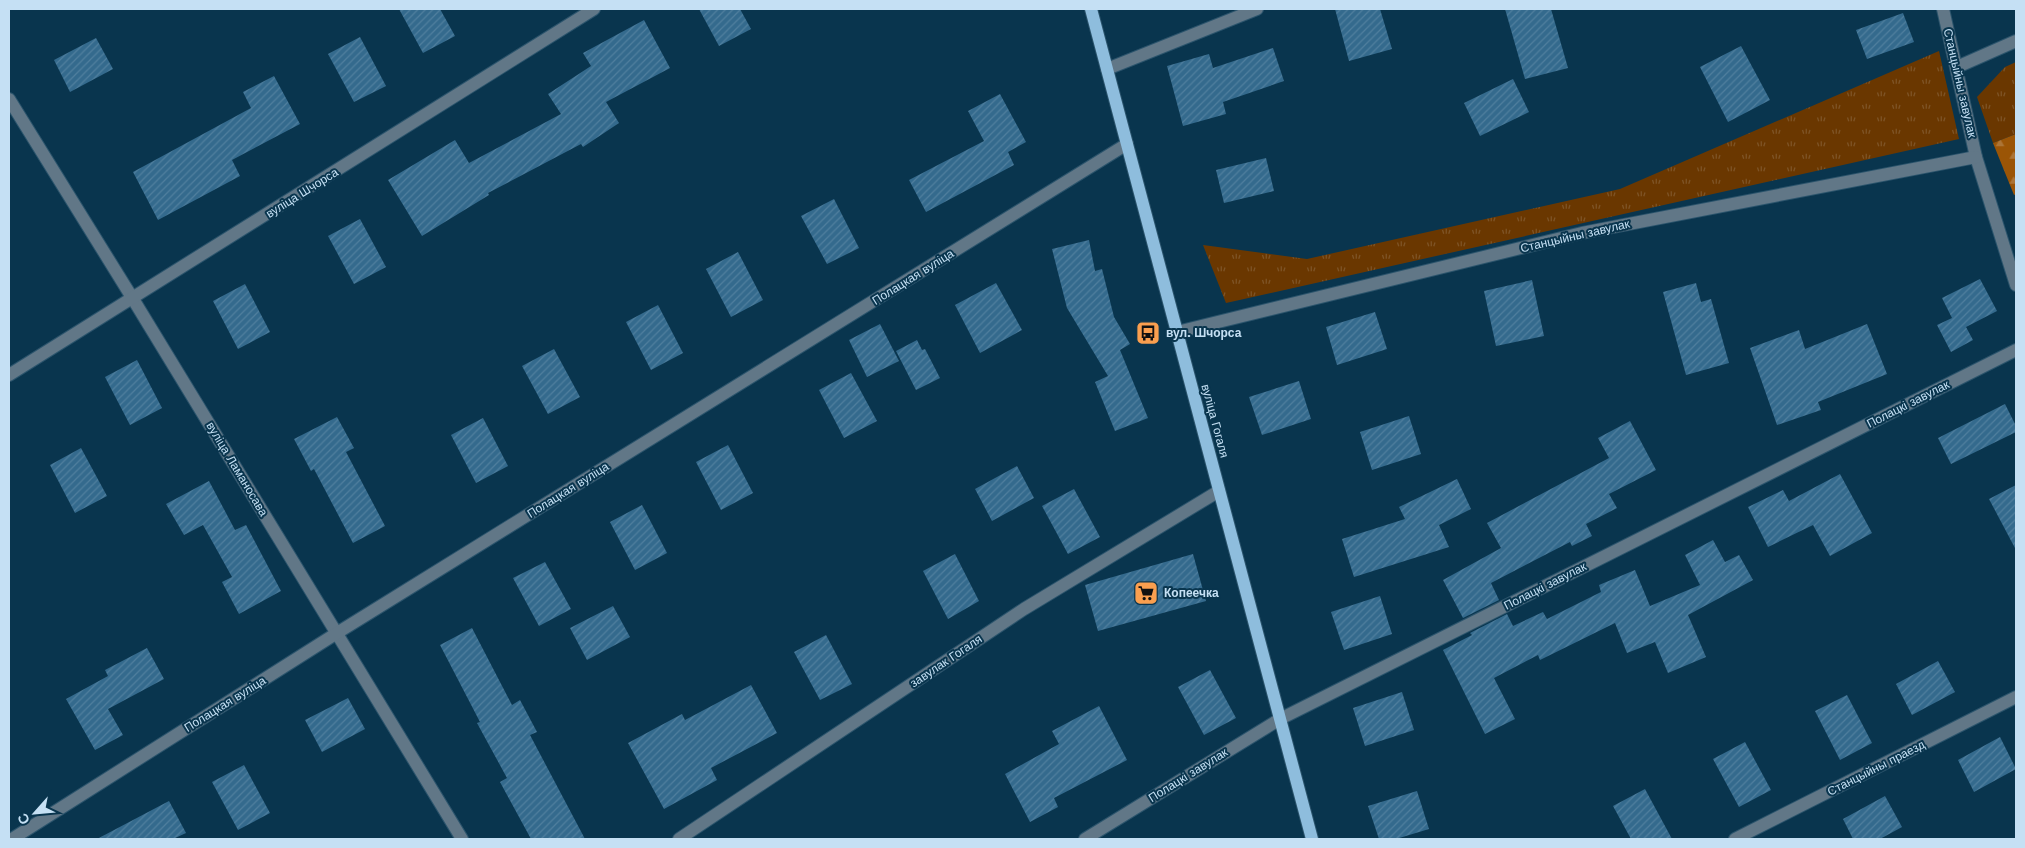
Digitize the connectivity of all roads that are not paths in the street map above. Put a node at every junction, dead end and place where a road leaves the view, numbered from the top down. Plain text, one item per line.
1 (594, 9) edge
2 (1091, 9) edge
3 (1257, 9) edge
4 (1943, 9) edge
5 (2016, 41) edge
6 (1956, 67) junction
7 (1107, 69) junction
8 (9, 99) edge
9 (1127, 144) junction
10 (1976, 157) junction
11 (2016, 285) edge
12 (133, 299) junction
13 (1177, 332) junction
14 (2016, 350) edge
15 (9, 375) edge
16 (1219, 491) junction
17 (337, 632) junction
18 (2016, 697) edge
19 (1280, 718) junction
20 (12, 839) edge
21 (462, 839) edge
22 (679, 839) edge
23 (1085, 839) edge
24 (1312, 839) edge
25 (1735, 839) edge

1 - 12 street, вуліца Шчорса
2 - 7 main road, вуліца Гогаля
3 - 7 street
4 - 6 street, Станцыйны завулак
5 - 6 street
6 - 10 street, Станцыйны завулак
7 - 9 main road, вуліца Гогаля
8 - 12 street, вуліца Ламаносава
9 - 13 main road, вуліца Гогаля
9 - 17 street, Полацкая вуліца
10 - 11 street, Станцыйны завулак
10 - 13 street, Станцыйны завулак
12 - 15 street, вуліца Шчорса
12 - 17 street, вуліца Ламаносава
13 - 16 main road, вуліца Гогаля
14 - 19 street, Полацкі завулак
16 - 19 main road, вуліца Гогаля
16 - 22 street, завулак Гогаля
17 - 20 street, Полацкая вуліца
17 - 21 street, вуліца Ламаносава
18 - 25 street, Станцыйны праезд
19 - 23 street, Полацкі завулак
19 - 24 main road, вуліца Гогаля

